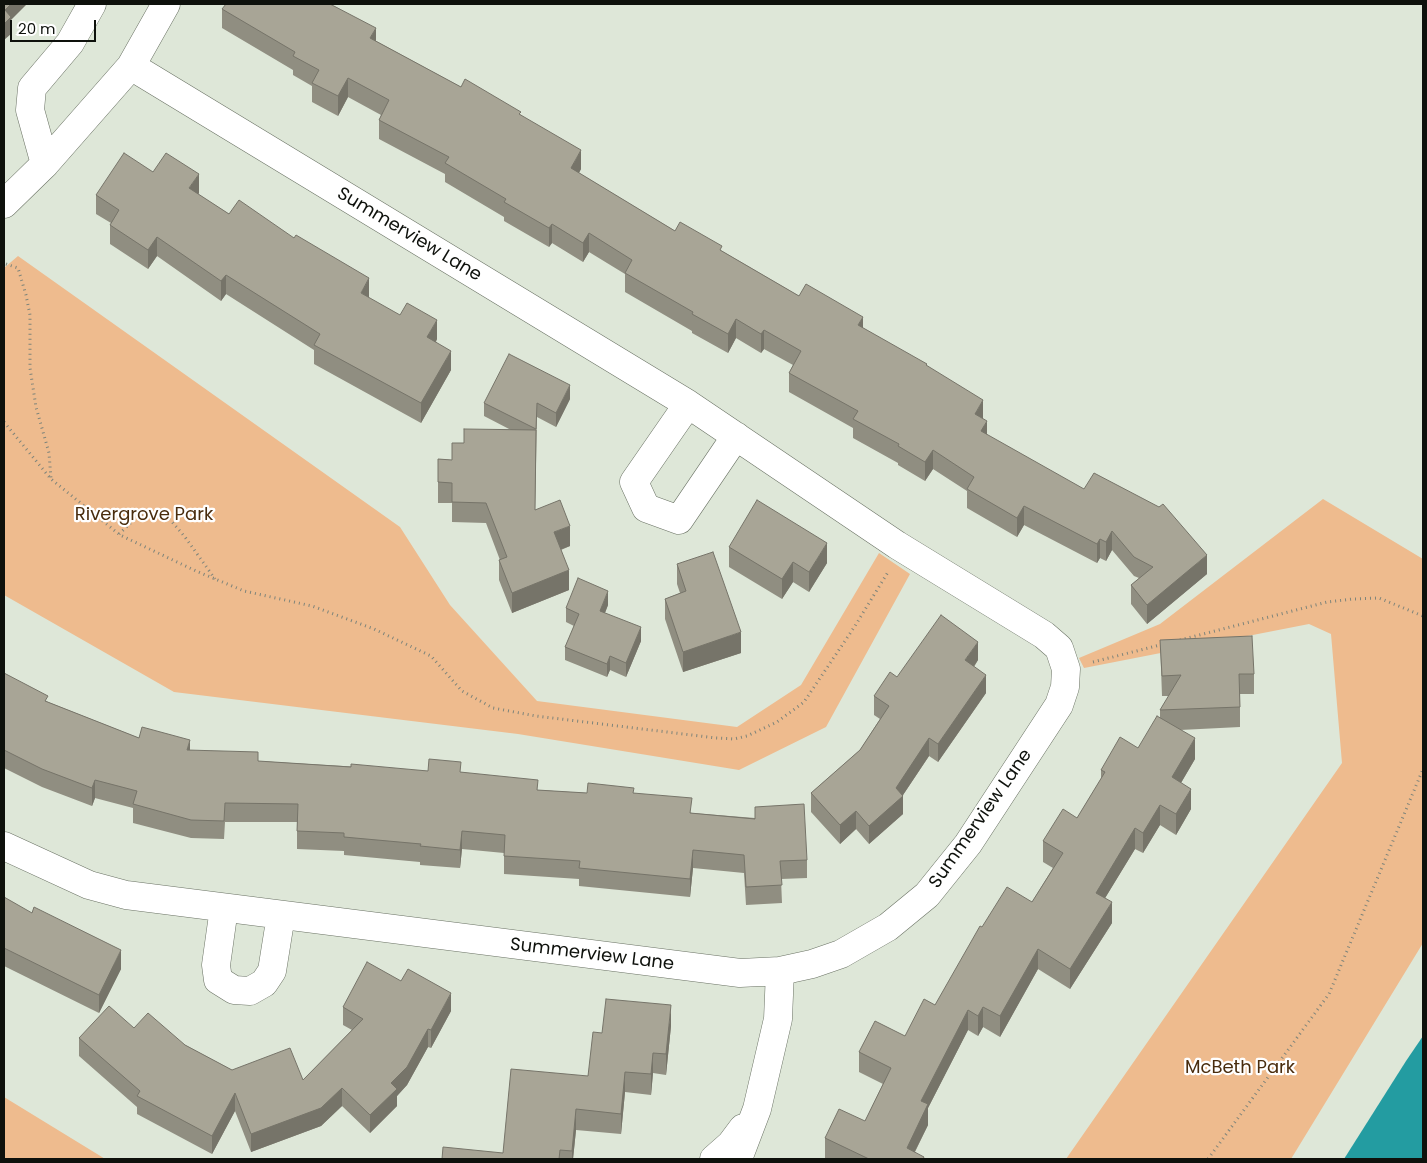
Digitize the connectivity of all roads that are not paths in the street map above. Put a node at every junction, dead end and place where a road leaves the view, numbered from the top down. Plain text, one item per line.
1 (92, 4) edge
2 (166, 4) edge
3 (131, 66) junction
4 (45, 164) junction
5 (4, 204) edge
6 (688, 404) junction
7 (736, 436) junction
8 (4, 846) edge
9 (224, 908) junction
10 (281, 916) junction
11 (780, 971) junction
12 (758, 1109) junction
13 (714, 1159) edge
14 (738, 1159) edge

1 - 4 street
2 - 3 street
3 - 4 street
3 - 6 street, Summerview Lane
4 - 5 street
6 - 7 street, Summerview Lane
6 - 7 street
7 - 11 street, Summerview Lane
8 - 9 street, Summerview Lane
9 - 10 street, Summerview Lane
9 - 10 street
10 - 11 street, Summerview Lane
11 - 12 street
12 - 13 street
12 - 14 street

